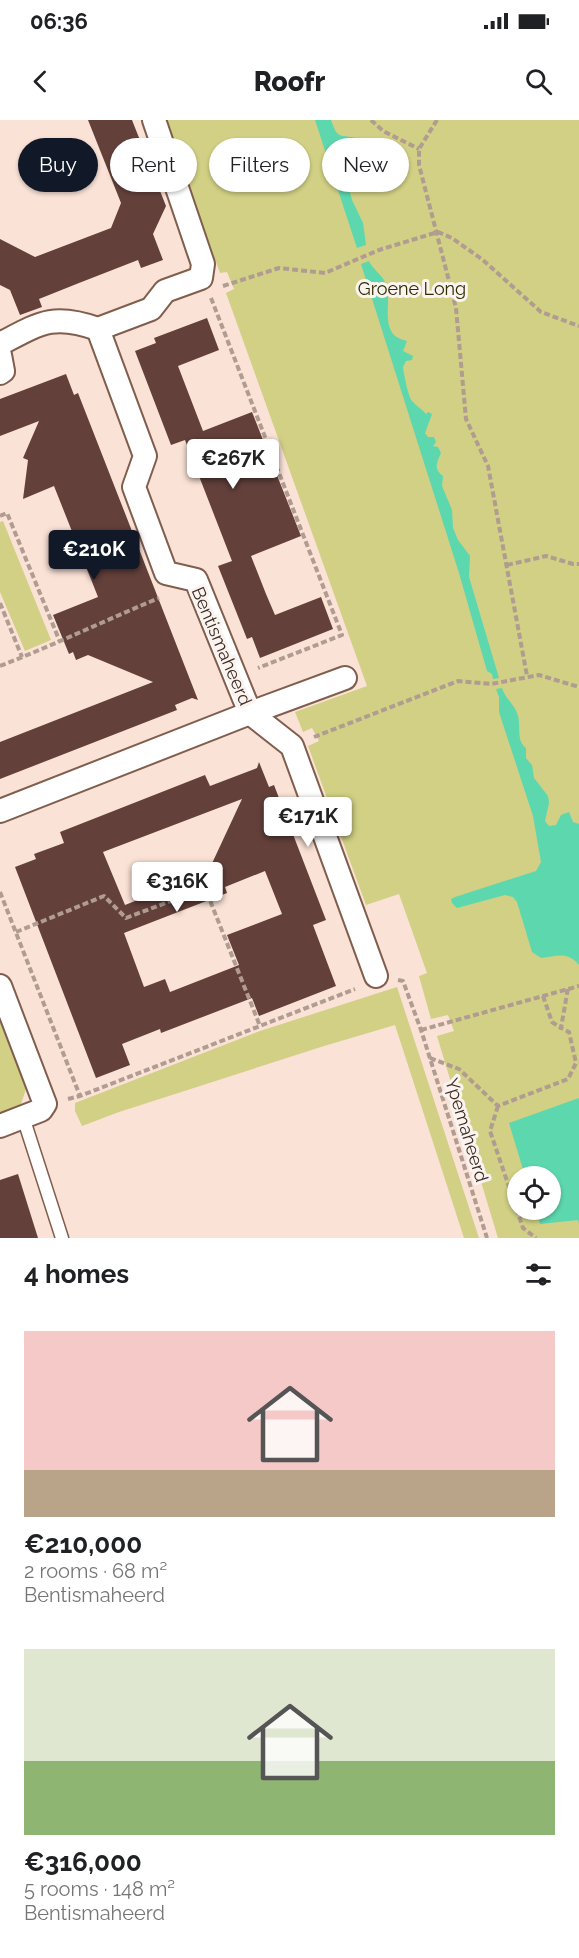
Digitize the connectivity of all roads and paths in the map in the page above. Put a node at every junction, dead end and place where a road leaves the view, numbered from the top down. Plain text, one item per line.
1 (154, 120) edge
2 (371, 120) edge
3 (436, 120) edge
4 (419, 149) junction
5 (438, 232) junction
6 (204, 283) junction
7 (579, 326) edge
8 (98, 329) junction
9 (0, 344) edge
10 (0, 355) edge
11 (0, 373) edge
12 (0, 516) edge
13 (579, 564) edge
14 (507, 565) junction
15 (166, 573) junction
16 (0, 603) edge
17 (60, 642) junction
18 (22, 657) junction
19 (0, 666) edge
20 (527, 676) junction
21 (235, 677) junction
22 (345, 678) dead end
23 (579, 687) edge
24 (250, 713) junction
25 (292, 746) junction
26 (0, 811) edge
27 (0, 892) edge
28 (15, 932) junction
29 (376, 976) junction
30 (579, 986) edge
31 (0, 988) edge
32 (568, 988) junction
33 (543, 996) junction
34 (260, 1026) junction
35 (561, 1028) junction
36 (422, 1030) junction
37 (430, 1058) junction
38 (80, 1096) junction
39 (45, 1104) junction
40 (498, 1106) junction
41 (23, 1117) junction
42 (0, 1126) edge
43 (62, 1238) edge
44 (487, 1238) edge
45 (536, 1238) edge

1 - 6 street
2 - 4 path
3 - 4 path
4 - 5 path
5 - 6 path
5 - 7 path
5 - 14 path
6 - 8 street
6 - 21 path
8 - 9 street
8 - 15 street
10 - 11 street
12 - 17 path
13 - 14 path
14 - 20 path
15 - 17 path
15 - 21 street, Bentismaheerd
16 - 18 path
17 - 18 path
18 - 19 path
20 - 23 path
20 - 25 path
21 - 24 street, Bentismaheerd
22 - 24 street, Bentismaheerd
24 - 25 street, Bentismaheerd
24 - 26 street, Bentismaheerd
25 - 29 street
27 - 28 path
28 - 34 path
28 - 38 path
29 - 34 path
29 - 36 path
30 - 32 path
31 - 39 street
32 - 33 path
32 - 35 path
33 - 35 path
33 - 36 path
34 - 38 path
35 - 40 path
36 - 37 path, Ypemaheerd
37 - 40 path
37 - 44 path, Ypemaheerd
38 - 39 path
39 - 41 street
40 - 45 path
41 - 42 street
41 - 43 lane

